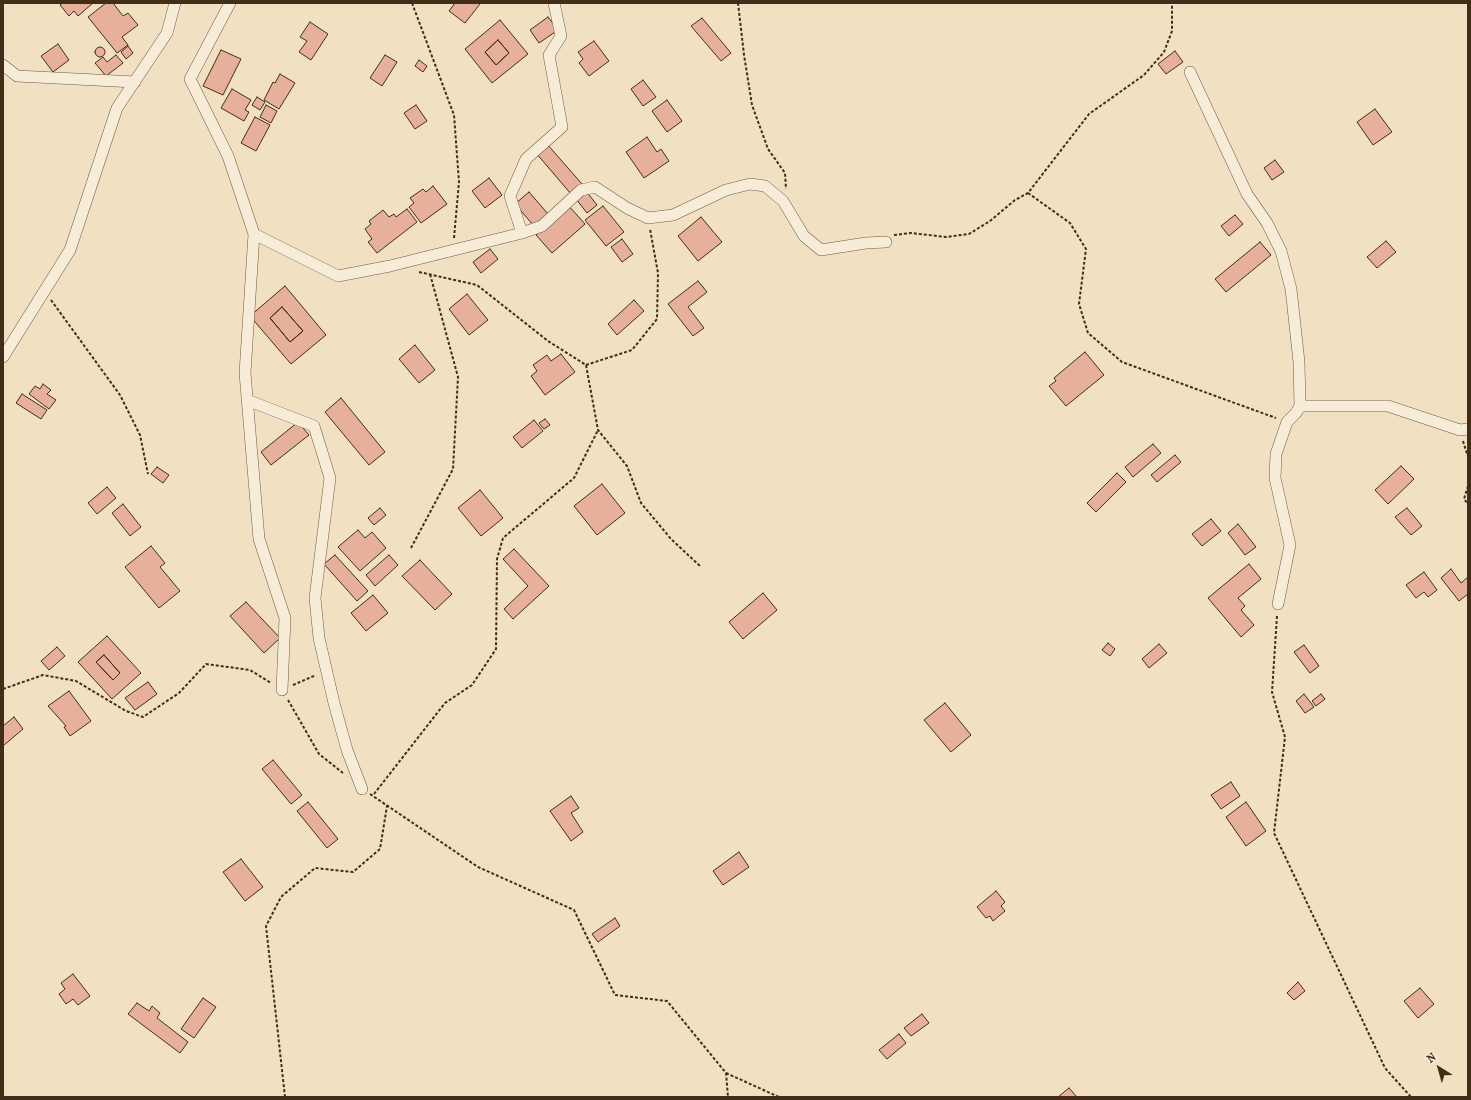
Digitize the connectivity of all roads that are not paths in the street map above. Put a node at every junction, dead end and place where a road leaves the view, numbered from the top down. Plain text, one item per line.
1 (175, 3) edge
2 (230, 3) edge
3 (554, 3) edge
4 (3, 65) edge
5 (1190, 72) dead end
6 (135, 82) junction
7 (522, 233) junction
8 (254, 234) junction
9 (886, 242) road end
10 (3, 357) edge
11 (247, 400) junction
12 (1300, 406) junction
13 (1464, 430) edge
14 (1278, 604) road end
15 (282, 690) road end
16 (362, 789) road end

1 - 6 street
2 - 8 street
3 - 7 street
4 - 6 street
5 - 12 street
6 - 10 street
7 - 8 street
7 - 9 street
8 - 11 street
11 - 15 street
11 - 16 street
12 - 13 street
12 - 14 street

